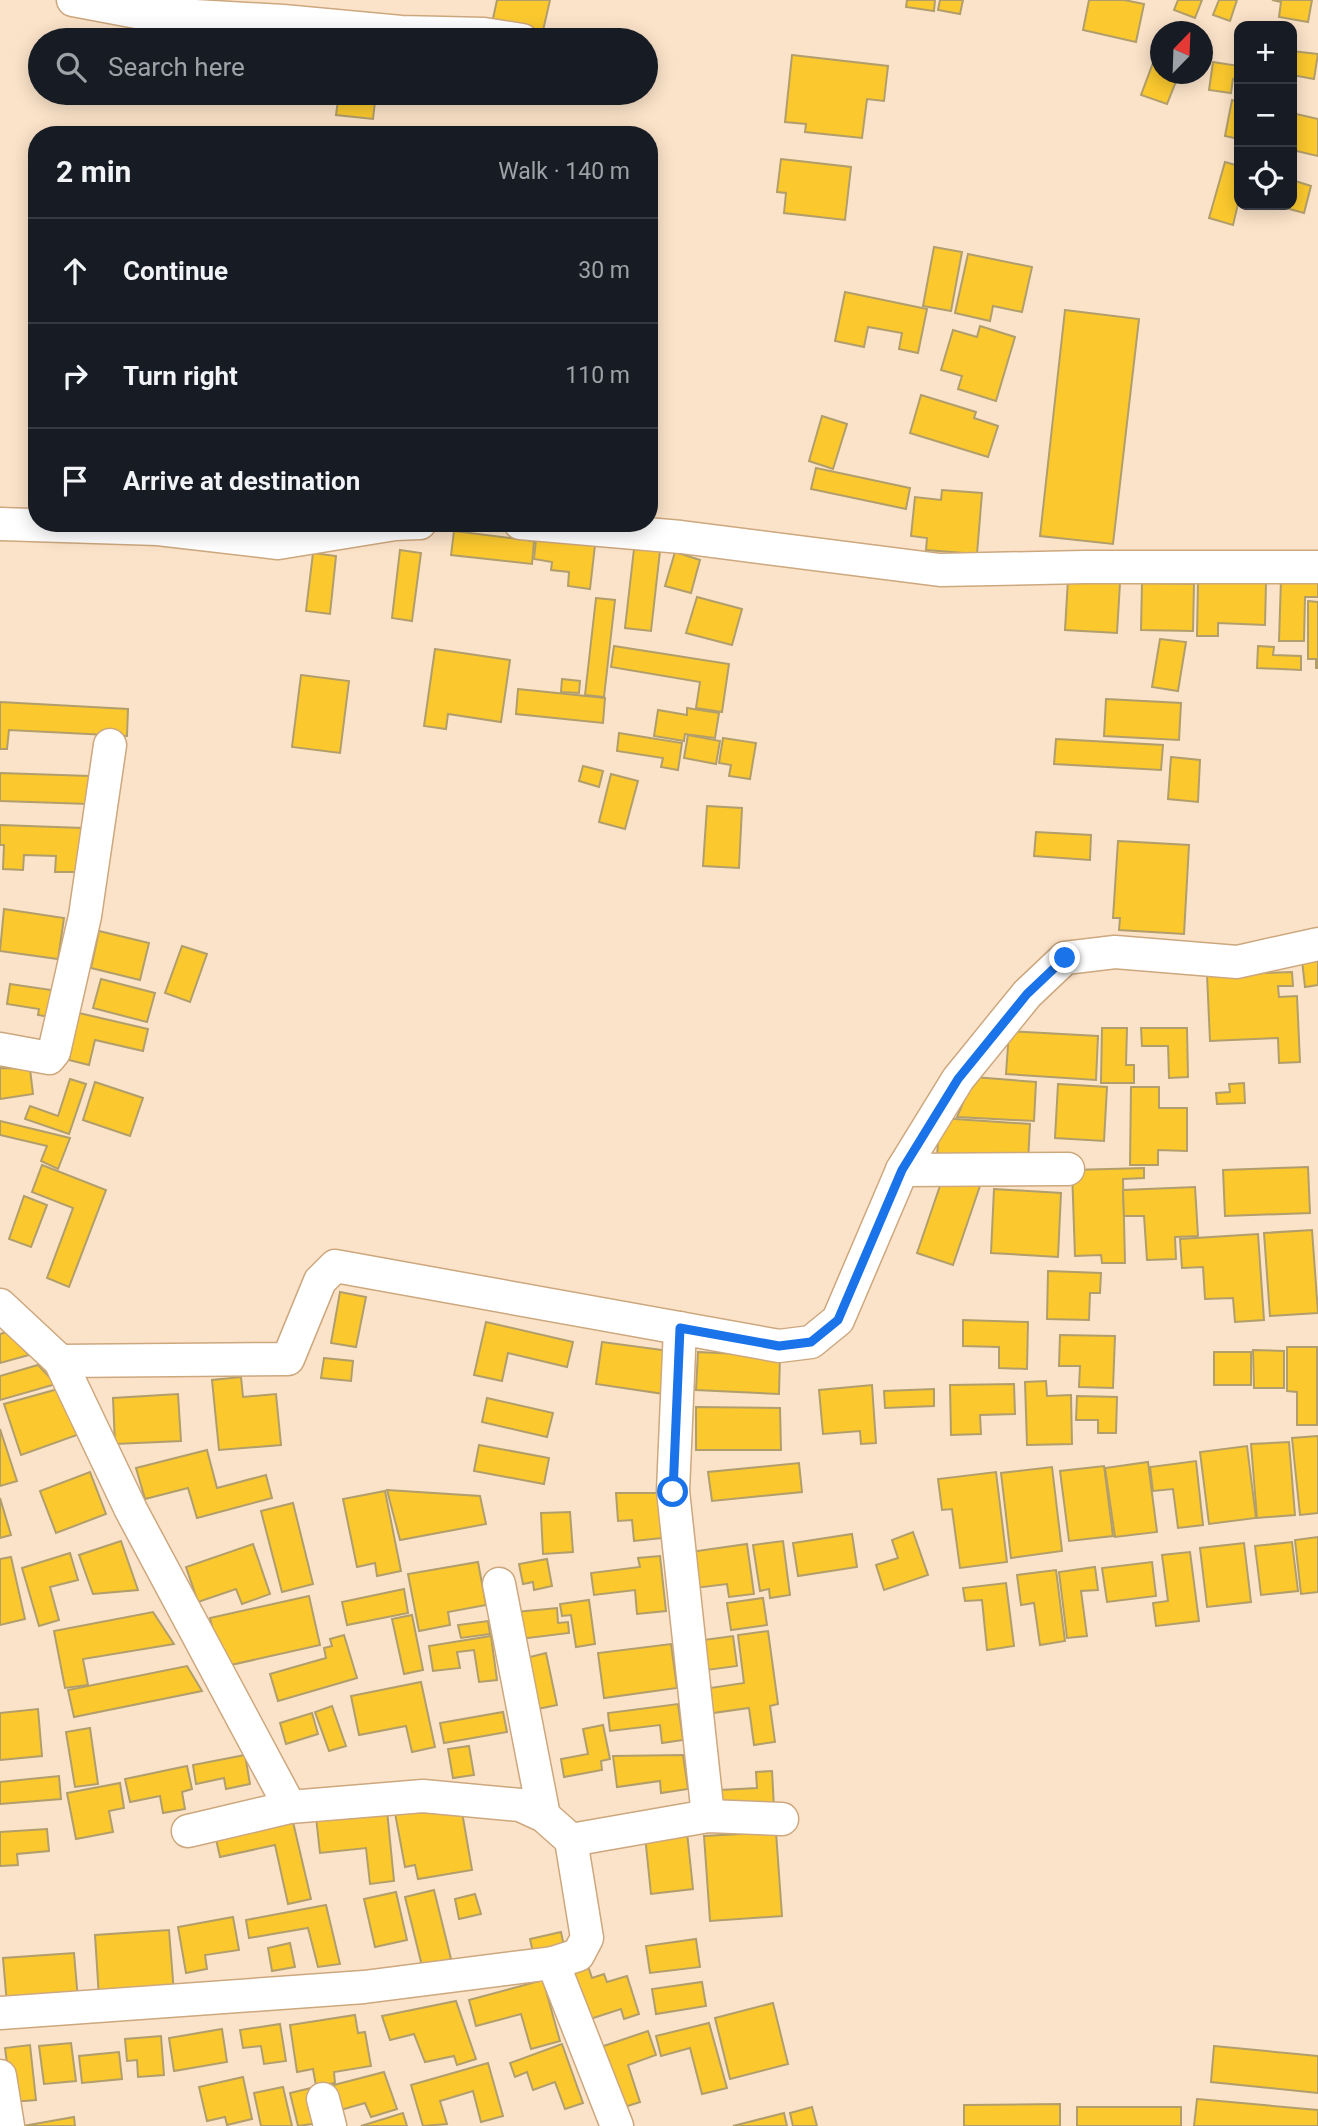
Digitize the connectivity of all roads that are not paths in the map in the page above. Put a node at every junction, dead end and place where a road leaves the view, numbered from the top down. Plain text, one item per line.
1 (74, 0) edge
2 (284, 10) edge
3 (380, 28) edge
4 (0, 524) edge
5 (28, 525) edge
6 (184, 532) edge
7 (346, 532) edge
8 (624, 532) edge
9 (1318, 567) edge
10 (110, 745) dead end
11 (1318, 944) edge
12 (0, 1049) edge
13 (1068, 1169) dead end
14 (902, 1170) junction
15 (0, 1305) edge
16 (680, 1328) junction
17 (60, 1361) junction
18 (499, 1584) dead end
19 (290, 1807) junction
20 (544, 1816) junction
21 (708, 1816) junction
22 (782, 1819) dead end
23 (188, 1830) dead end
24 (570, 1840) junction
25 (553, 1963) junction
26 (0, 2014) edge
27 (0, 2076) edge
28 (8, 2126) edge
29 (617, 2126) edge

1 - 2 street
2 - 3 street
4 - 5 street
6 - 7 street
8 - 9 street
10 - 12 street
11 - 14 street
13 - 14 street
14 - 16 street
15 - 17 street
16 - 17 street
16 - 21 street
17 - 19 street
18 - 20 street
19 - 20 street
19 - 23 street
20 - 24 street
21 - 22 street
21 - 24 street
24 - 25 street
25 - 26 street
25 - 29 street
27 - 28 street

